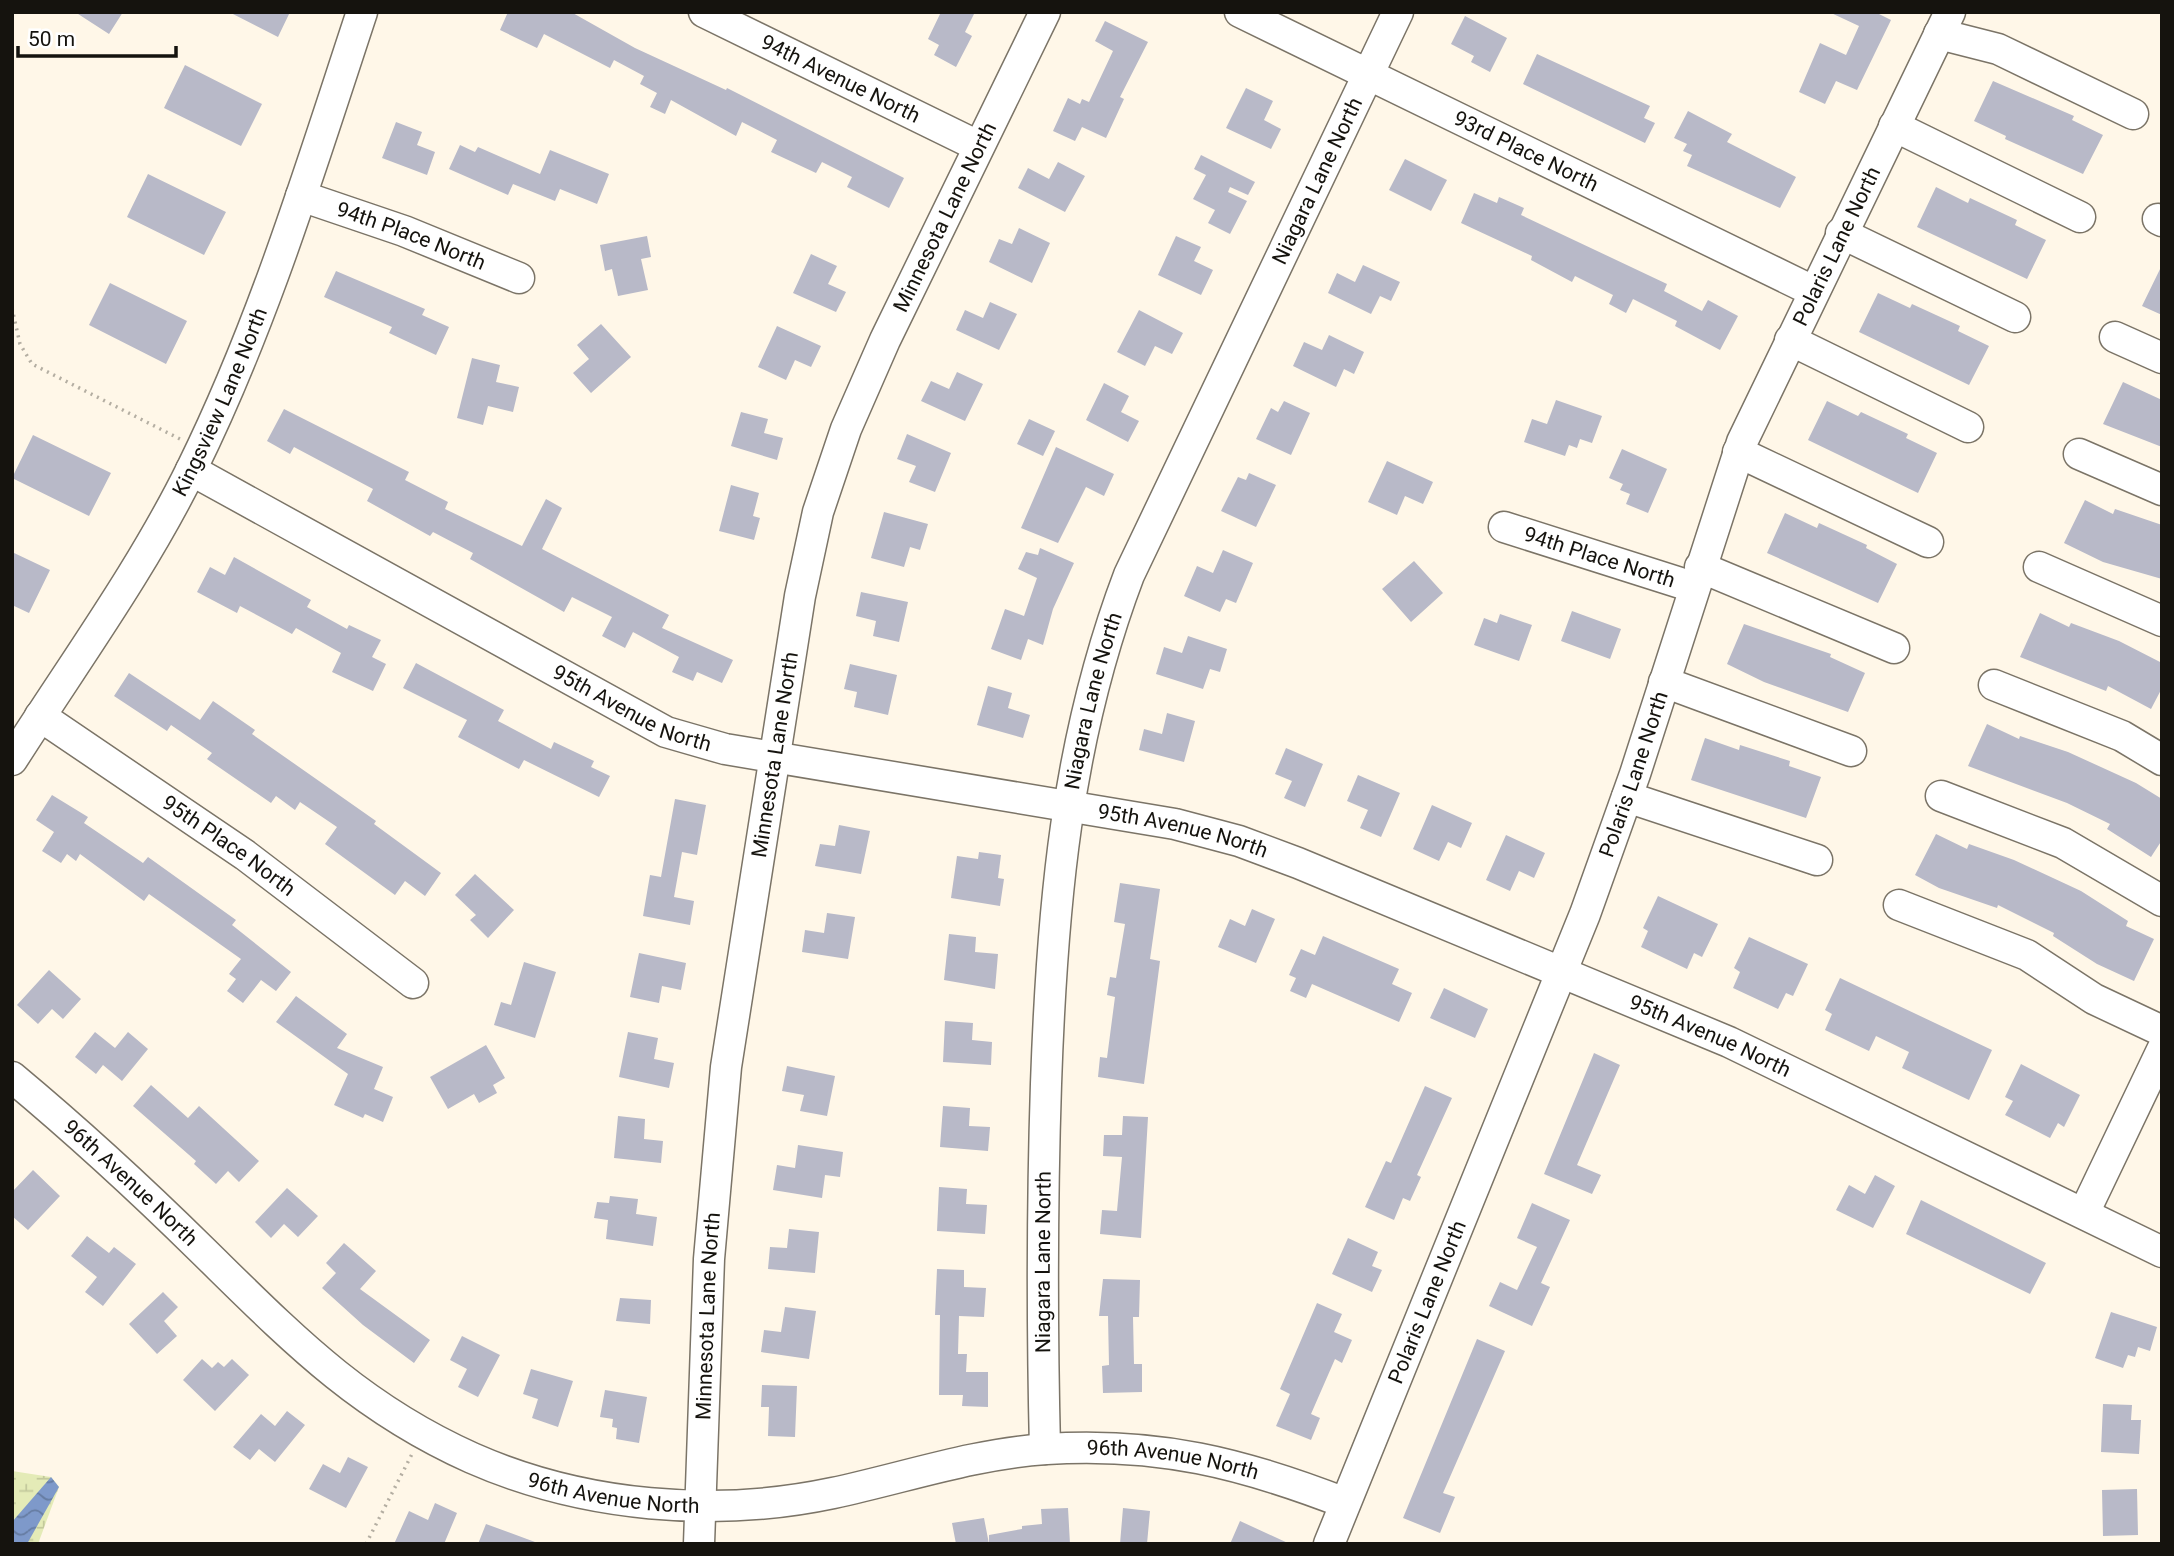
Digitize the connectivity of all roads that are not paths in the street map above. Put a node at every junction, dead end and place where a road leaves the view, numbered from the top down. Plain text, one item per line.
1 (362, 12) edge
2 (704, 12) edge
3 (1045, 12) edge
4 (1240, 12) edge
5 (1398, 12) edge
6 (1945, 23) edge
7 (1368, 75) junction
8 (2133, 114) dead end
9 (1894, 125) junction
10 (978, 146) junction
11 (301, 196) junction
12 (2080, 217) dead end
13 (1841, 233) junction
14 (519, 278) dead end
15 (1813, 291) junction
16 (2015, 317) dead end
17 (2115, 337) dead end
18 (1790, 340) junction
19 (2162, 358) edge
20 (1968, 428) dead end
21 (1738, 452) junction
22 (2079, 453) dead end
23 (196, 460) junction
24 (2162, 490) edge
25 (1504, 527) dead end
26 (1928, 542) dead end
27 (2039, 567) dead end
28 (1697, 577) junction
29 (2162, 621) edge
30 (1894, 648) dead end
31 (1664, 682) junction
32 (1994, 685) dead end
33 (40, 716) junction
34 (1852, 751) dead end
35 (774, 758) junction
36 (12, 760) edge
37 (2162, 760) edge
38 (1941, 796) dead end
39 (1627, 797) junction
40 (1069, 805) junction
41 (1817, 860) dead end
42 (2162, 901) edge
43 (1899, 905) dead end
44 (1562, 972) junction
45 (413, 983) dead end
46 (2162, 1031) edge
47 (2162, 1050) edge
48 (12, 1077) edge
49 (2084, 1213) junction
50 (2162, 1252) edge
51 (1045, 1449) junction
52 (1345, 1503) junction
53 (700, 1504) junction
54 (699, 1544) edge
55 (1329, 1544) edge

1 - 11 street, Kingsview Lane North
2 - 10 street, 94th Avenue North
3 - 10 street, Minnesota Lane North
4 - 7 street, 93rd Place North
5 - 7 street, Niagara Lane North
6 - 8 street
6 - 9 street, Polaris Lane North
7 - 15 street, 93rd Place North
7 - 40 street, Niagara Lane North
9 - 12 street
9 - 13 street, Polaris Lane North
10 - 35 street, Minnesota Lane North
11 - 14 street, 94th Place North
11 - 23 street, Kingsview Lane North
13 - 15 street, Polaris Lane North
13 - 16 street
15 - 18 street, Polaris Lane North
17 - 19 street
18 - 20 street
18 - 21 street, Polaris Lane North
21 - 26 street
21 - 28 street, Polaris Lane North
22 - 24 street
23 - 33 street, Kingsview Lane North
23 - 35 street, 95th Avenue North
25 - 28 street, 94th Place North
27 - 29 street
28 - 30 street, 94th Place North
28 - 31 street, Polaris Lane North
31 - 34 street
31 - 39 street, Polaris Lane North
32 - 37 street
33 - 36 street, Kingsview Lane North
33 - 45 street, 95th Place North
35 - 40 street, 95th Avenue North
35 - 53 street, Minnesota Lane North
38 - 42 street
39 - 41 street
39 - 44 street, Polaris Lane North
40 - 44 street, 95th Avenue North
40 - 51 street, Niagara Lane North
43 - 46 street
44 - 49 street, 95th Avenue North
44 - 52 street, Polaris Lane North
47 - 49 street
48 - 53 street, 96th Avenue North
49 - 50 street, 95th Avenue North
51 - 52 street, 96th Avenue North
51 - 53 street, 96th Avenue North
52 - 55 street, Polaris Lane North
53 - 54 street, Minnesota Lane North

